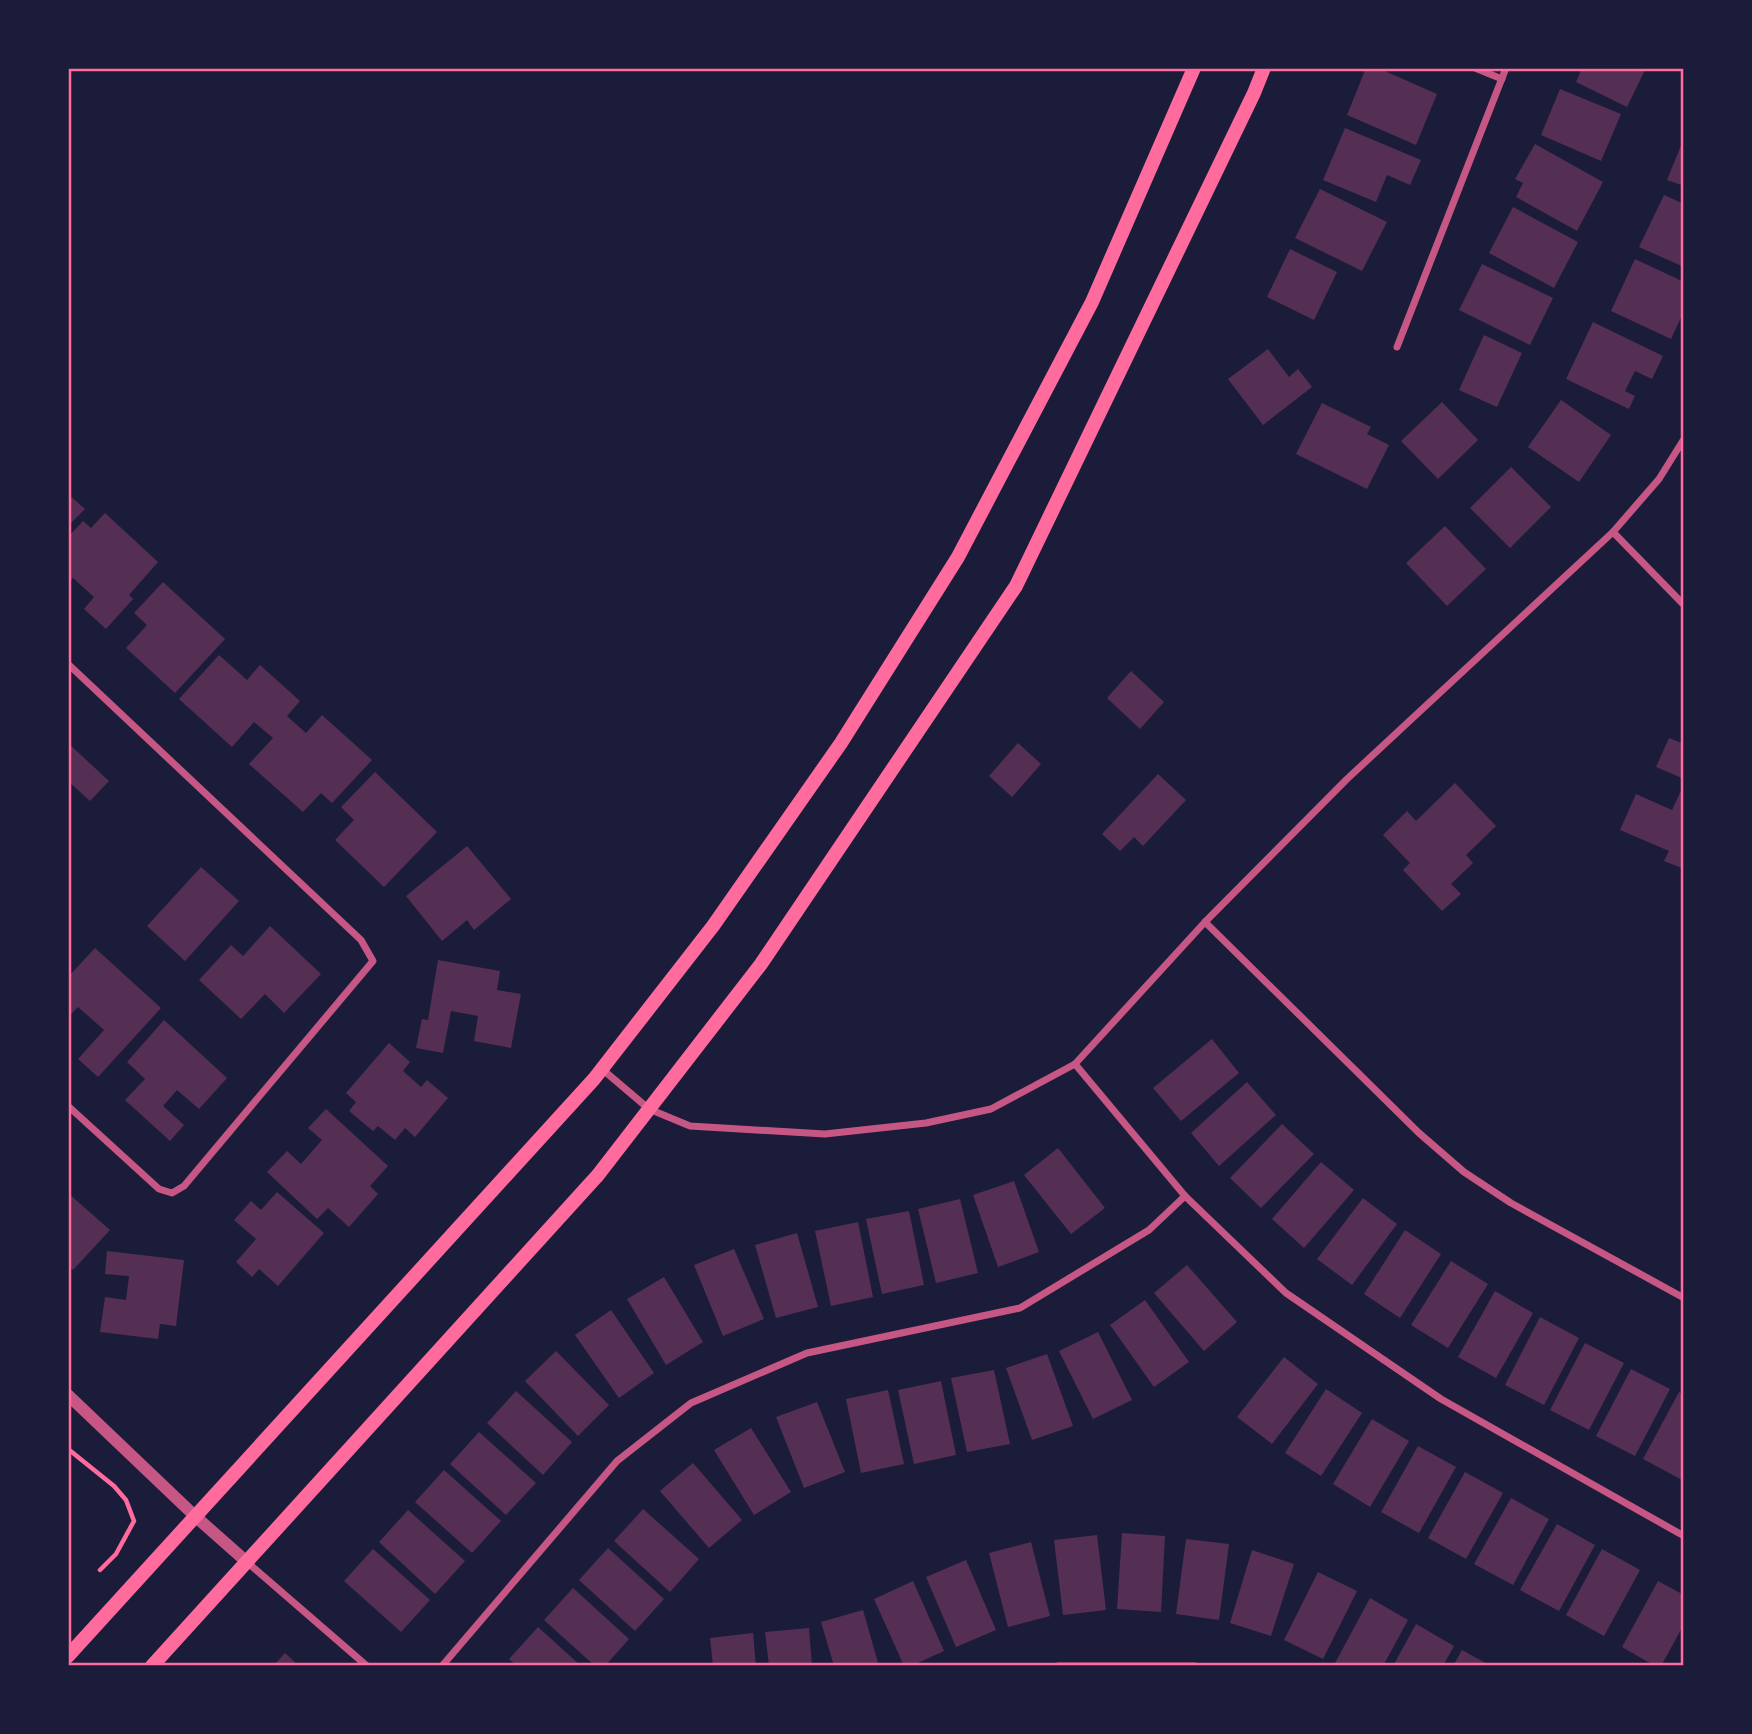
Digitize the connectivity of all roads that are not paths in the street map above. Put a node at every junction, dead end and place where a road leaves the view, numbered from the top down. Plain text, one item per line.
1 (1194, 68) edge
2 (1264, 68) edge
3 (1475, 68) edge
4 (1506, 68) edge
5 (1502, 79) junction
6 (1397, 347) dead end
7 (1684, 439) edge
8 (1613, 532) junction
9 (1684, 605) edge
10 (68, 664) edge
11 (1205, 922) junction
12 (1075, 1064) junction
13 (602, 1069) junction
14 (68, 1106) edge
15 (649, 1109) junction
16 (1185, 1196) junction
17 (1684, 1298) edge
18 (68, 1395) edge
19 (196, 1517) junction
20 (1684, 1536) edge
21 (248, 1563) junction
22 (68, 1656) edge
23 (152, 1666) edge
24 (367, 1666) edge
25 (442, 1666) edge
26 (1058, 1666) edge
27 (1195, 1666) edge

1 - 13 main road
2 - 15 main road
3 - 5 street
4 - 5 street
5 - 6 street
7 - 8 street
8 - 9 street
8 - 11 street
10 - 14 street
11 - 12 street
11 - 17 street
12 - 15 street
12 - 16 street
13 - 15 street
13 - 19 main road
15 - 21 main road
16 - 20 street
16 - 25 street
18 - 19 street
19 - 21 street
19 - 22 main road
21 - 23 main road
21 - 24 street
26 - 27 street

